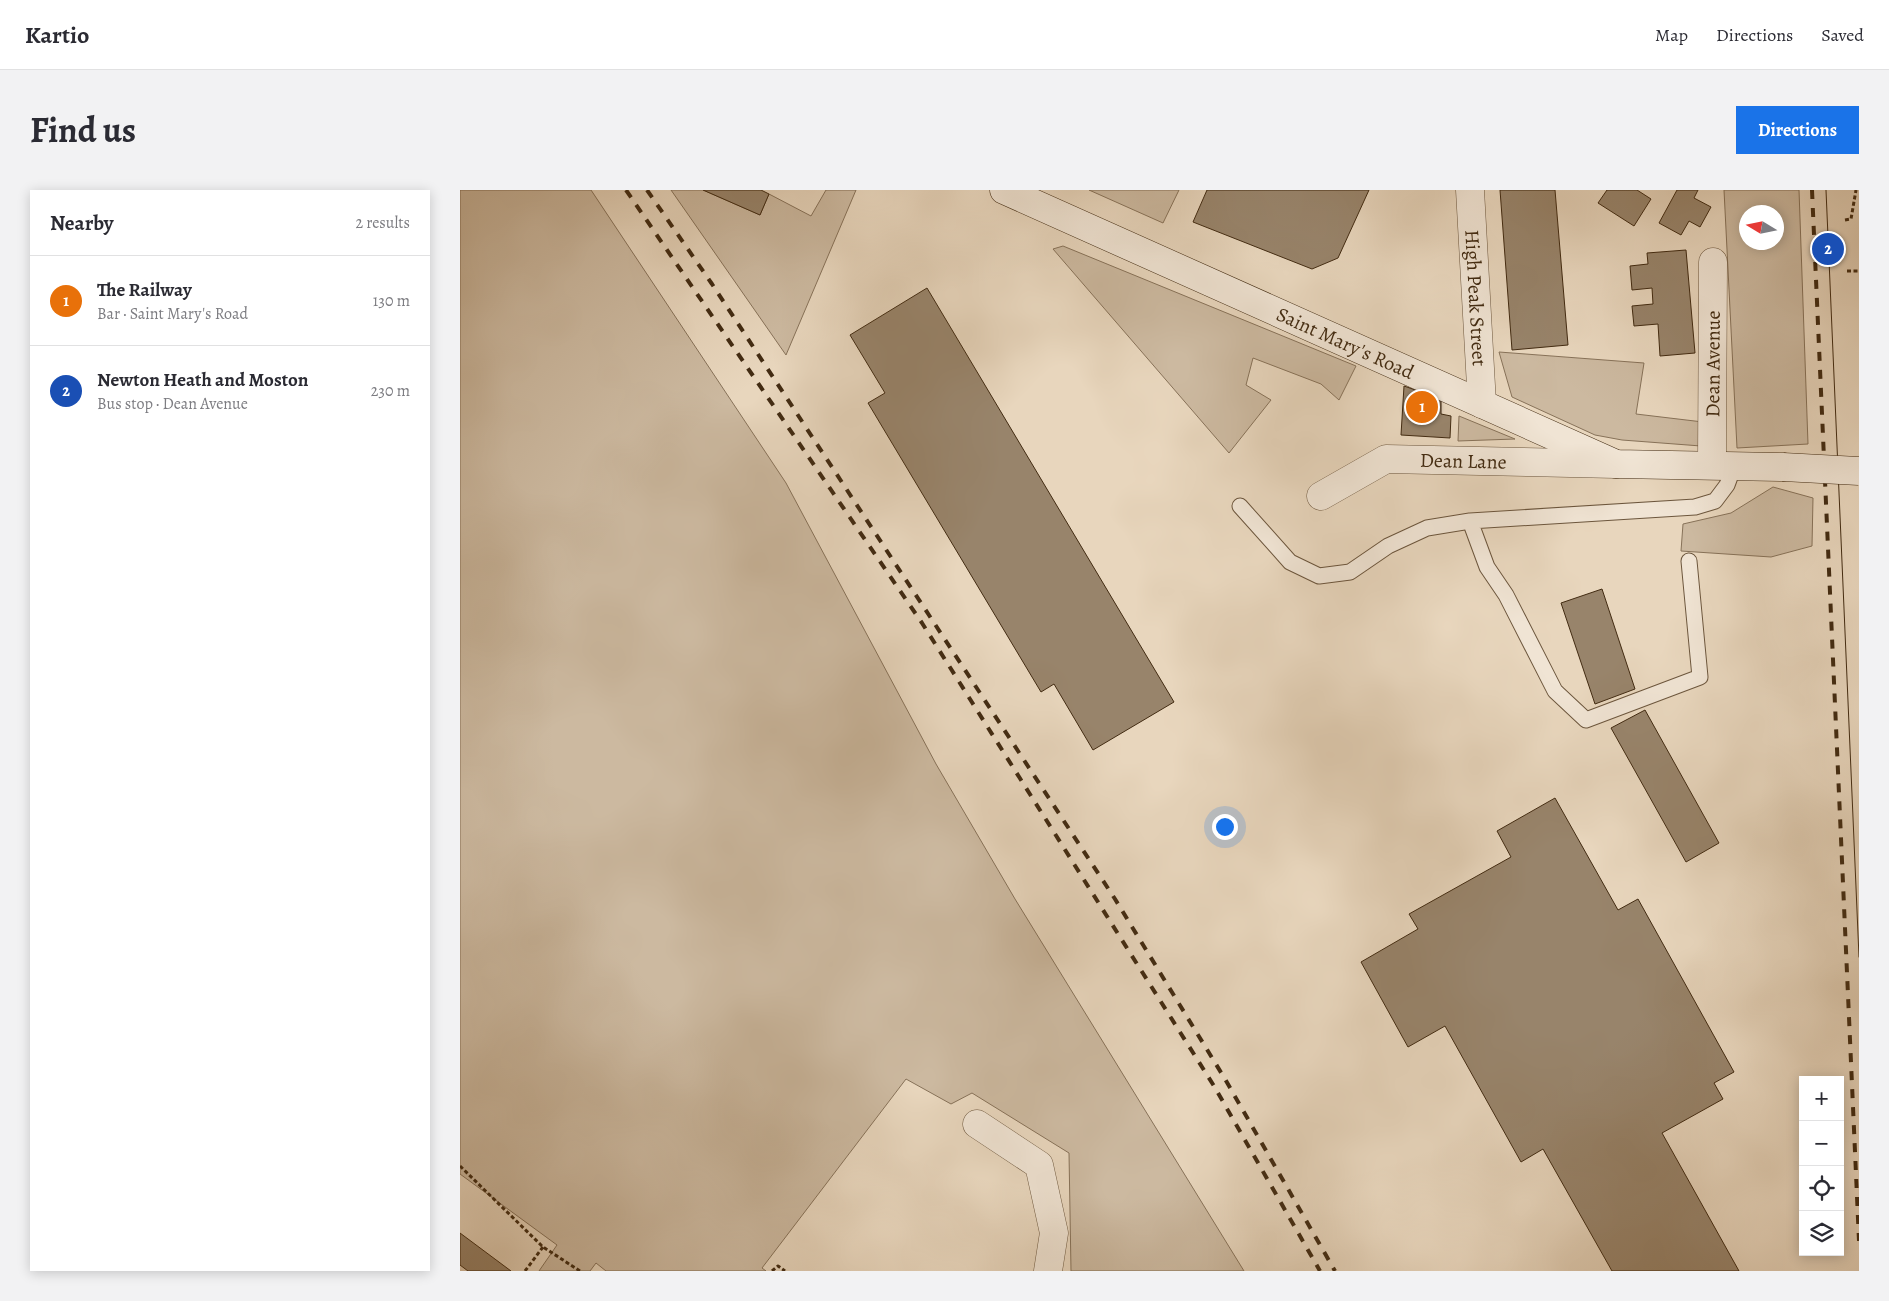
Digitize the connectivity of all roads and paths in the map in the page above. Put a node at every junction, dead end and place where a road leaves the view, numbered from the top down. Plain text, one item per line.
1 (1004, 190) edge
2 (1470, 190) edge
3 (1856, 190) edge
4 (1845, 220) dead end
5 (1713, 262) dead end
6 (1847, 271) dead end
7 (1859, 271) edge
8 (1482, 404) junction
9 (1616, 464) junction
10 (1723, 466) junction
11 (1859, 471) edge
12 (1321, 496) dead end
13 (1240, 506) dead end
14 (1470, 521) junction
15 (1689, 561) dead end
16 (977, 1124) dead end
17 (460, 1166) edge
18 (544, 1246) junction
19 (525, 1271) edge
20 (580, 1271) edge
21 (772, 1271) edge
22 (785, 1271) edge
23 (1048, 1271) edge

1 - 8 street, Saint Mary's Road
2 - 8 street, High Peak Street
3 - 4 path
5 - 10 street, Dean Avenue
6 - 7 path
8 - 9 street, Saint Mary's Road
9 - 10 street, Saint Mary's Road
9 - 12 street, Dean Lane
10 - 11 street, Saint Mary's Road, bridge
10 - 14 lane
13 - 14 lane
14 - 15 lane
16 - 23 street
17 - 18 path
18 - 19 path
18 - 20 path
21 - 22 path

